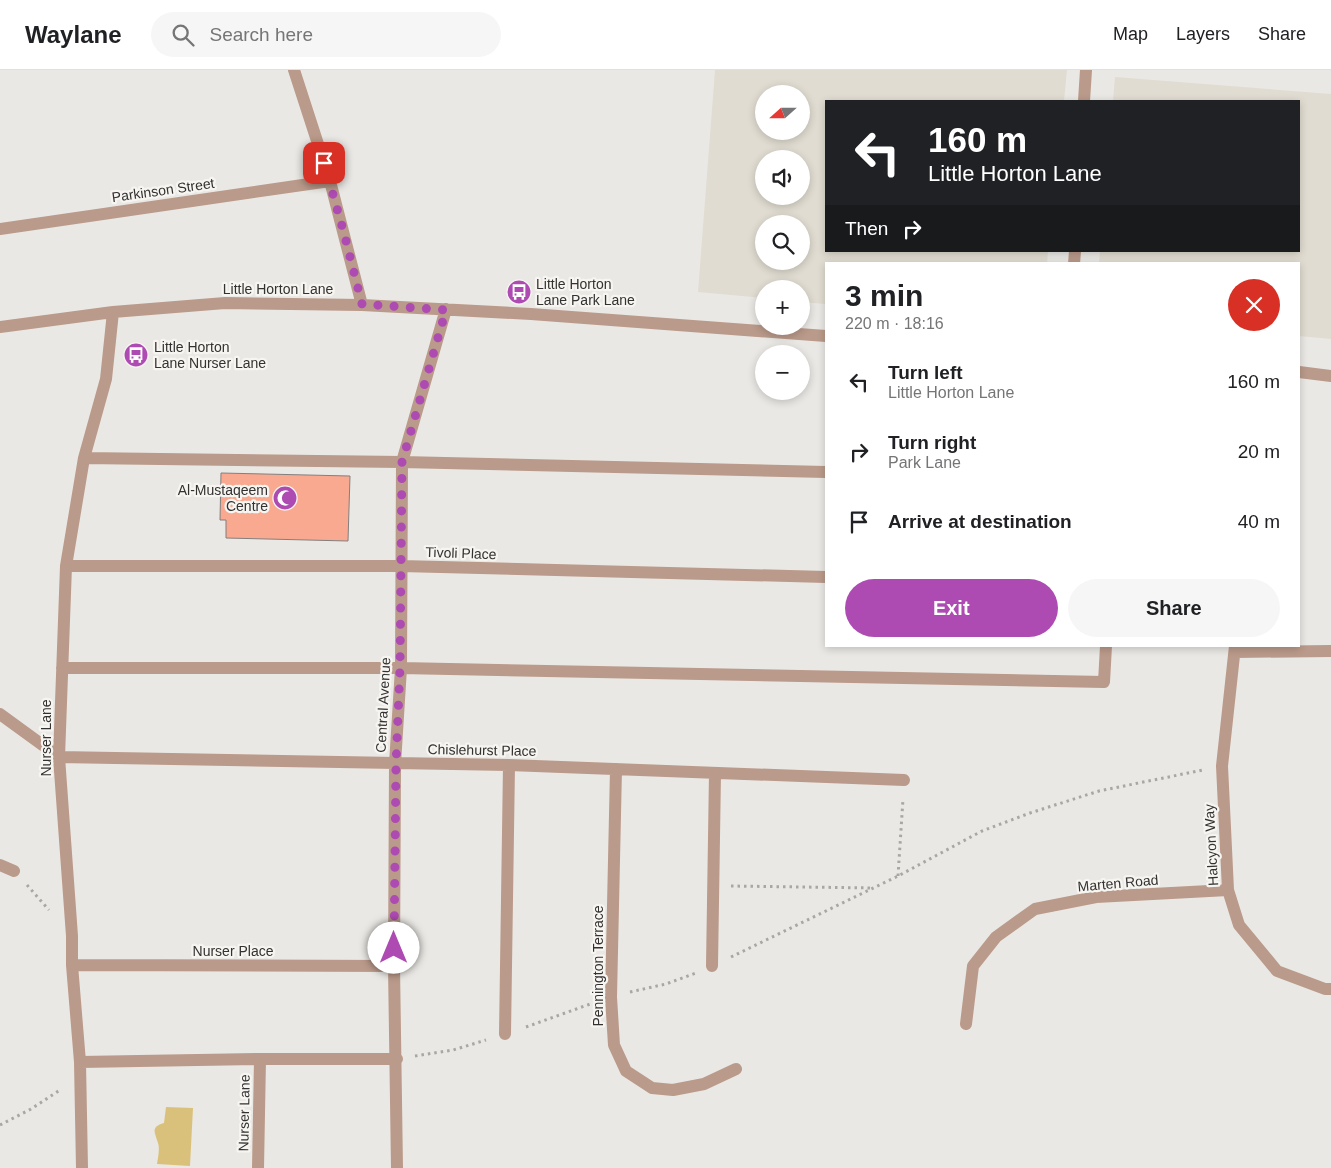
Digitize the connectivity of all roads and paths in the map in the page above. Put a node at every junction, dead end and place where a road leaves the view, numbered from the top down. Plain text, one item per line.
1 (294, 70) edge
2 (1086, 70) edge
3 (1084, 100) edge
4 (330, 181) junction
5 (0, 229) edge
6 (362, 304) junction
7 (446, 310) junction
8 (113, 312) junction
9 (0, 327) edge
10 (825, 336) edge
11 (1300, 372) edge
12 (1331, 376) edge
13 (84, 458) junction
14 (402, 462) junction
15 (825, 472) edge
16 (66, 566) junction
17 (400, 566) junction
18 (825, 577) edge
19 (1106, 647) edge
20 (1235, 649) edge
21 (1331, 651) edge
22 (62, 668) junction
23 (400, 668) junction
24 (0, 714) edge
25 (59, 757) junction
26 (396, 764) junction
27 (509, 765) junction
28 (1222, 766) junction
29 (616, 770) junction
30 (715, 773) junction
31 (904, 780) joint
32 (0, 865) edge
33 (14, 871) joint
34 (898, 876) junction
35 (713, 886) junction
36 (875, 888) junction
37 (1228, 890) junction
38 (72, 936) junction
39 (72, 966) junction
40 (394, 966) junction
41 (712, 966) junction
42 (1331, 989) edge
43 (611, 997) junction
44 (966, 1024) dead end
45 (505, 1034) junction
46 (260, 1059) junction
47 (397, 1059) junction
48 (80, 1062) junction
49 (736, 1069) dead end
50 (0, 1125) edge
51 (82, 1168) edge
52 (258, 1168) edge
53 (397, 1168) edge

1 - 4 street
2 - 3 street
4 - 5 street, Parkinson Street
4 - 6 street
6 - 7 street, Little Horton Lane
6 - 8 street, Little Horton Lane
7 - 10 street, Little Horton Lane
7 - 14 street, Central Avenue
8 - 9 street, Little Horton Lane
8 - 13 street, Nurser Lane
11 - 12 street
13 - 14 street
13 - 16 street, Nurser Lane
14 - 15 street
14 - 17 street, Central Avenue
16 - 17 street, Tivoli Place
16 - 22 street, Nurser Lane
17 - 18 street, Tivoli Place
17 - 23 street, Central Avenue
19 - 23 street
20 - 21 street
20 - 28 street, Halcyon Way
22 - 23 street
22 - 25 street, Nurser Lane
23 - 26 street, Central Avenue
24 - 25 street
25 - 26 street, Chislehurst Place
25 - 38 street, Nurser Lane
26 - 27 street, Chislehurst Place
26 - 40 street, Central Avenue
27 - 29 street, Chislehurst Place
27 - 45 street
28 - 34 path
28 - 37 street, Halcyon Way
29 - 30 street, Chislehurst Place
29 - 43 street, Pennington Terrace
30 - 31 street, Chislehurst Place
30 - 35 street
31 - 34 path
32 - 33 street
33 - 38 path
34 - 36 path
35 - 36 path
35 - 41 street
36 - 41 path
37 - 42 street, Halcyon Way
37 - 44 street, Marten Road
38 - 39 street, Nurser Lane
39 - 40 street, Nurser Place
39 - 48 street, Nurser Lane
40 - 47 street, Central Avenue
41 - 43 path
43 - 45 path
43 - 49 street, Pennington Terrace
45 - 47 path
46 - 47 street
46 - 48 street
46 - 52 street, Nurser Lane
47 - 53 street, Central Avenue
48 - 50 path
48 - 51 street, Nurser Lane

